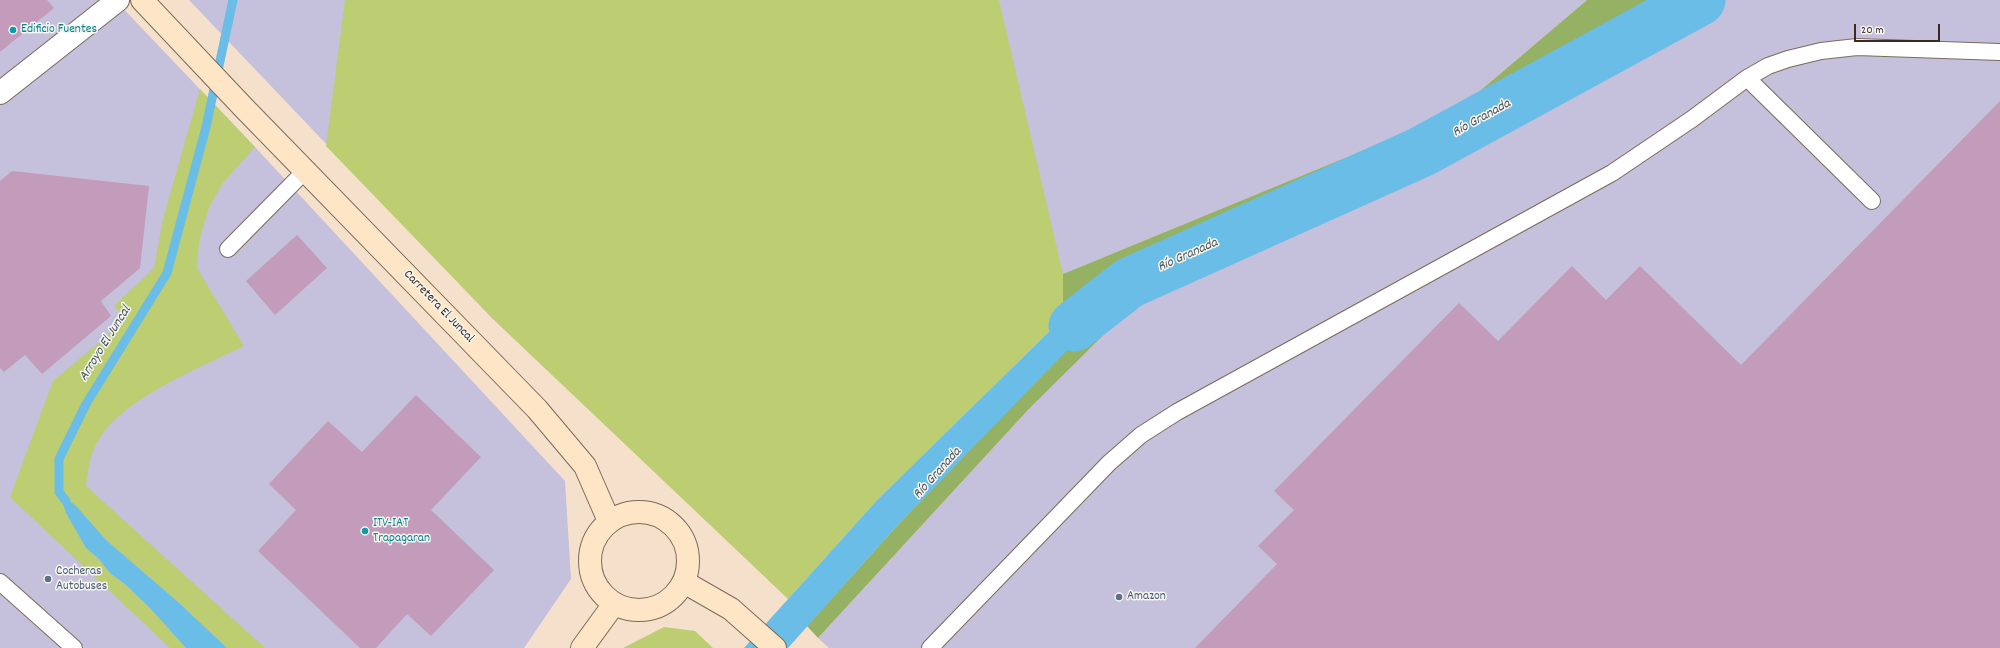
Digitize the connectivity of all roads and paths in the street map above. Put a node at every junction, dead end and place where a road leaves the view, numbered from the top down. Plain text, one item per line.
1 (118, 0) edge
2 (142, 0) edge
3 (2000, 52) edge
4 (1747, 78) junction
5 (0, 93) edge
6 (305, 171) junction
7 (1872, 201) dead end
8 (228, 249) dead end
9 (609, 521) junction
10 (0, 582) edge
11 (684, 582) junction
12 (614, 604) junction
13 (74, 648) edge
14 (582, 648) edge
15 (774, 648) edge
16 (930, 648) edge

1 - 5 street
2 - 6 street, Carretera El Juncal
3 - 4 lane
4 - 7 lane
4 - 16 lane
6 - 8 lane
6 - 9 street, Carretera El Juncal
9 - 11 street
9 - 12 street
10 - 13 lane
11 - 12 street
11 - 15 street
12 - 14 street

